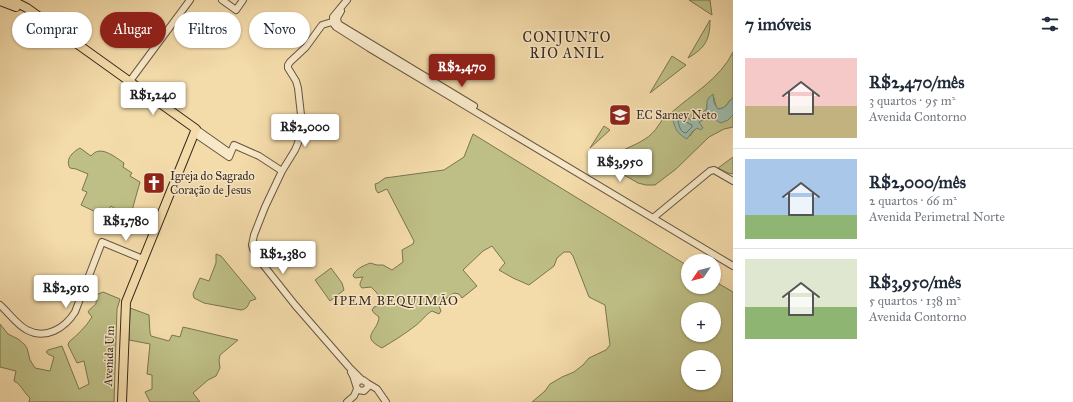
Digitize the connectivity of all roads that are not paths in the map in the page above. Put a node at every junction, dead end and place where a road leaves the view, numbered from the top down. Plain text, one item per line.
1 (11, 0) edge
2 (190, 0) edge
3 (222, 0) edge
4 (243, 0) edge
5 (347, 0) edge
6 (350, 0) edge
7 (0, 1) edge
8 (335, 21) junction
9 (128, 83) junction
10 (193, 130) junction
11 (282, 171) junction
12 (732, 181) edge
13 (656, 218) junction
14 (141, 258) junction
15 (733, 261) edge
16 (733, 266) edge
17 (0, 305) edge
18 (349, 367) junction
19 (364, 382) junction
20 (357, 387) junction
21 (121, 402) edge
22 (347, 402) edge
23 (386, 402) edge

1 - 9 main road
2 - 9 street
3 - 4 street
5 - 8 street
6 - 8 street
7 - 9 main road
8 - 11 street
8 - 13 street
9 - 10 main road
10 - 11 street
10 - 14 main road, Avenida Um
11 - 18 street
12 - 13 street
13 - 15 street
13 - 16 street
14 - 17 street
14 - 21 main road, Avenida Um
18 - 19 street
18 - 20 street
19 - 20 street
19 - 20 street
19 - 23 street
20 - 22 street

